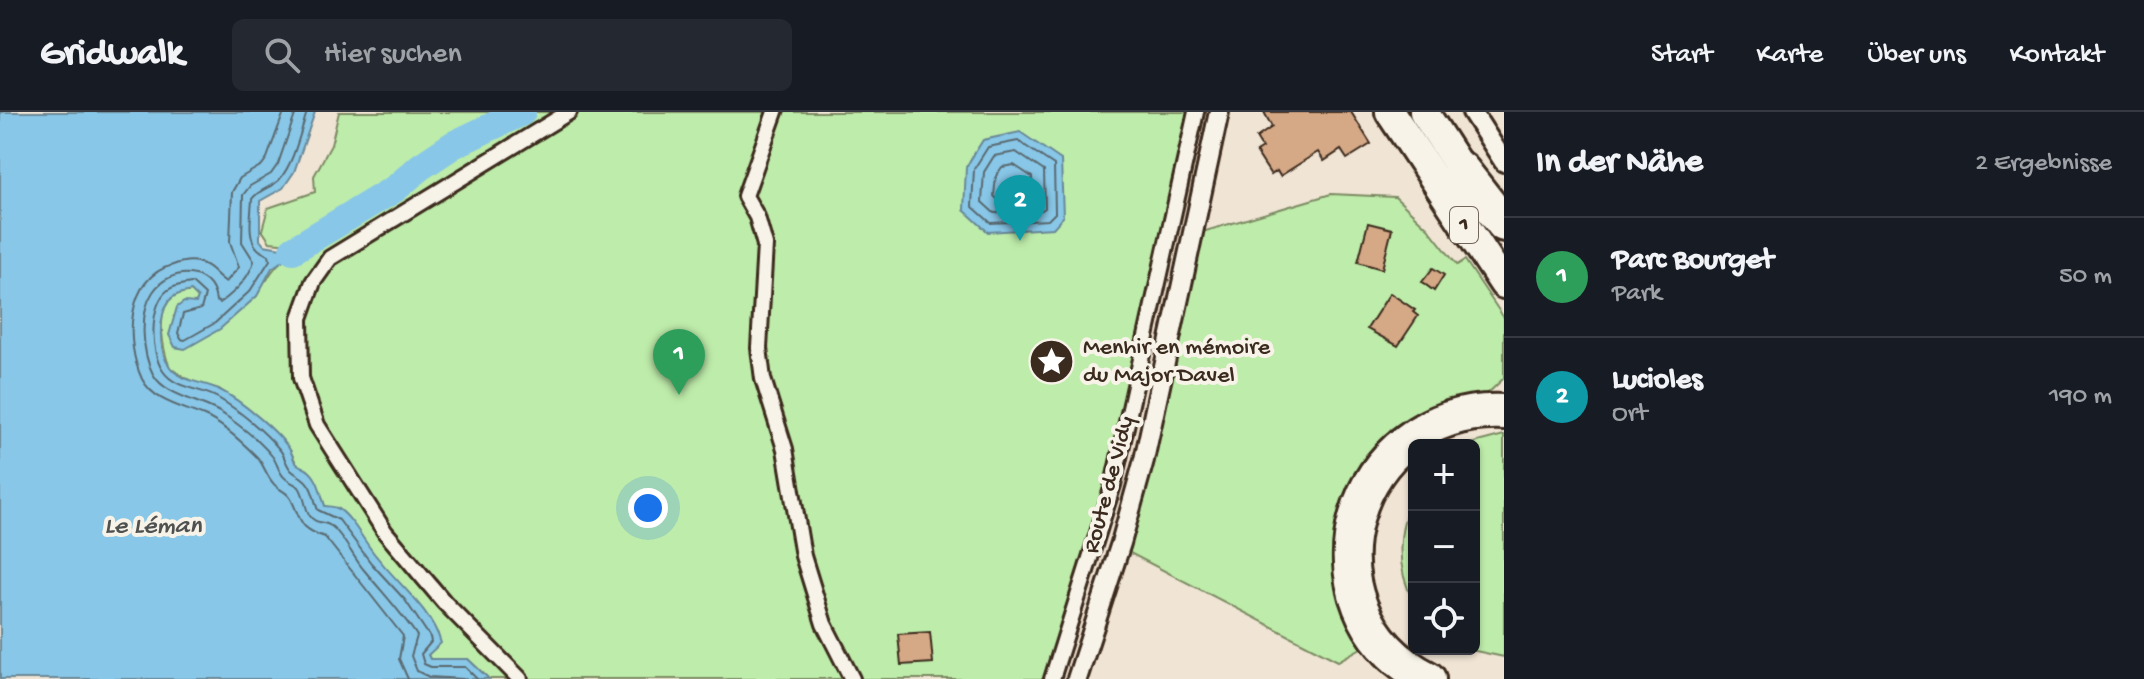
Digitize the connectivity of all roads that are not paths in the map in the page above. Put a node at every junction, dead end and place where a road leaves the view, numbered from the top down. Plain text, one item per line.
1 (569, 112) edge
2 (775, 112) edge
3 (1196, 112) edge
4 (1219, 112) edge
5 (1390, 112) edge
6 (1424, 112) edge
7 (1472, 112) edge
8 (1504, 162) edge
9 (1461, 169) junction
10 (1504, 224) edge
11 (1504, 239) edge
12 (1504, 284) edge
13 (1504, 412) edge
14 (520, 679) edge
15 (852, 679) edge
16 (1052, 679) edge
17 (1077, 679) edge
18 (1428, 679) edge

1 - 14 street
2 - 15 street
3 - 16 street
4 - 17 street, Route de Vidy
5 - 12 main road, 1
6 - 9 main road, 1
7 - 8 street
9 - 10 highway
9 - 11 main road, 1
13 - 18 highway

